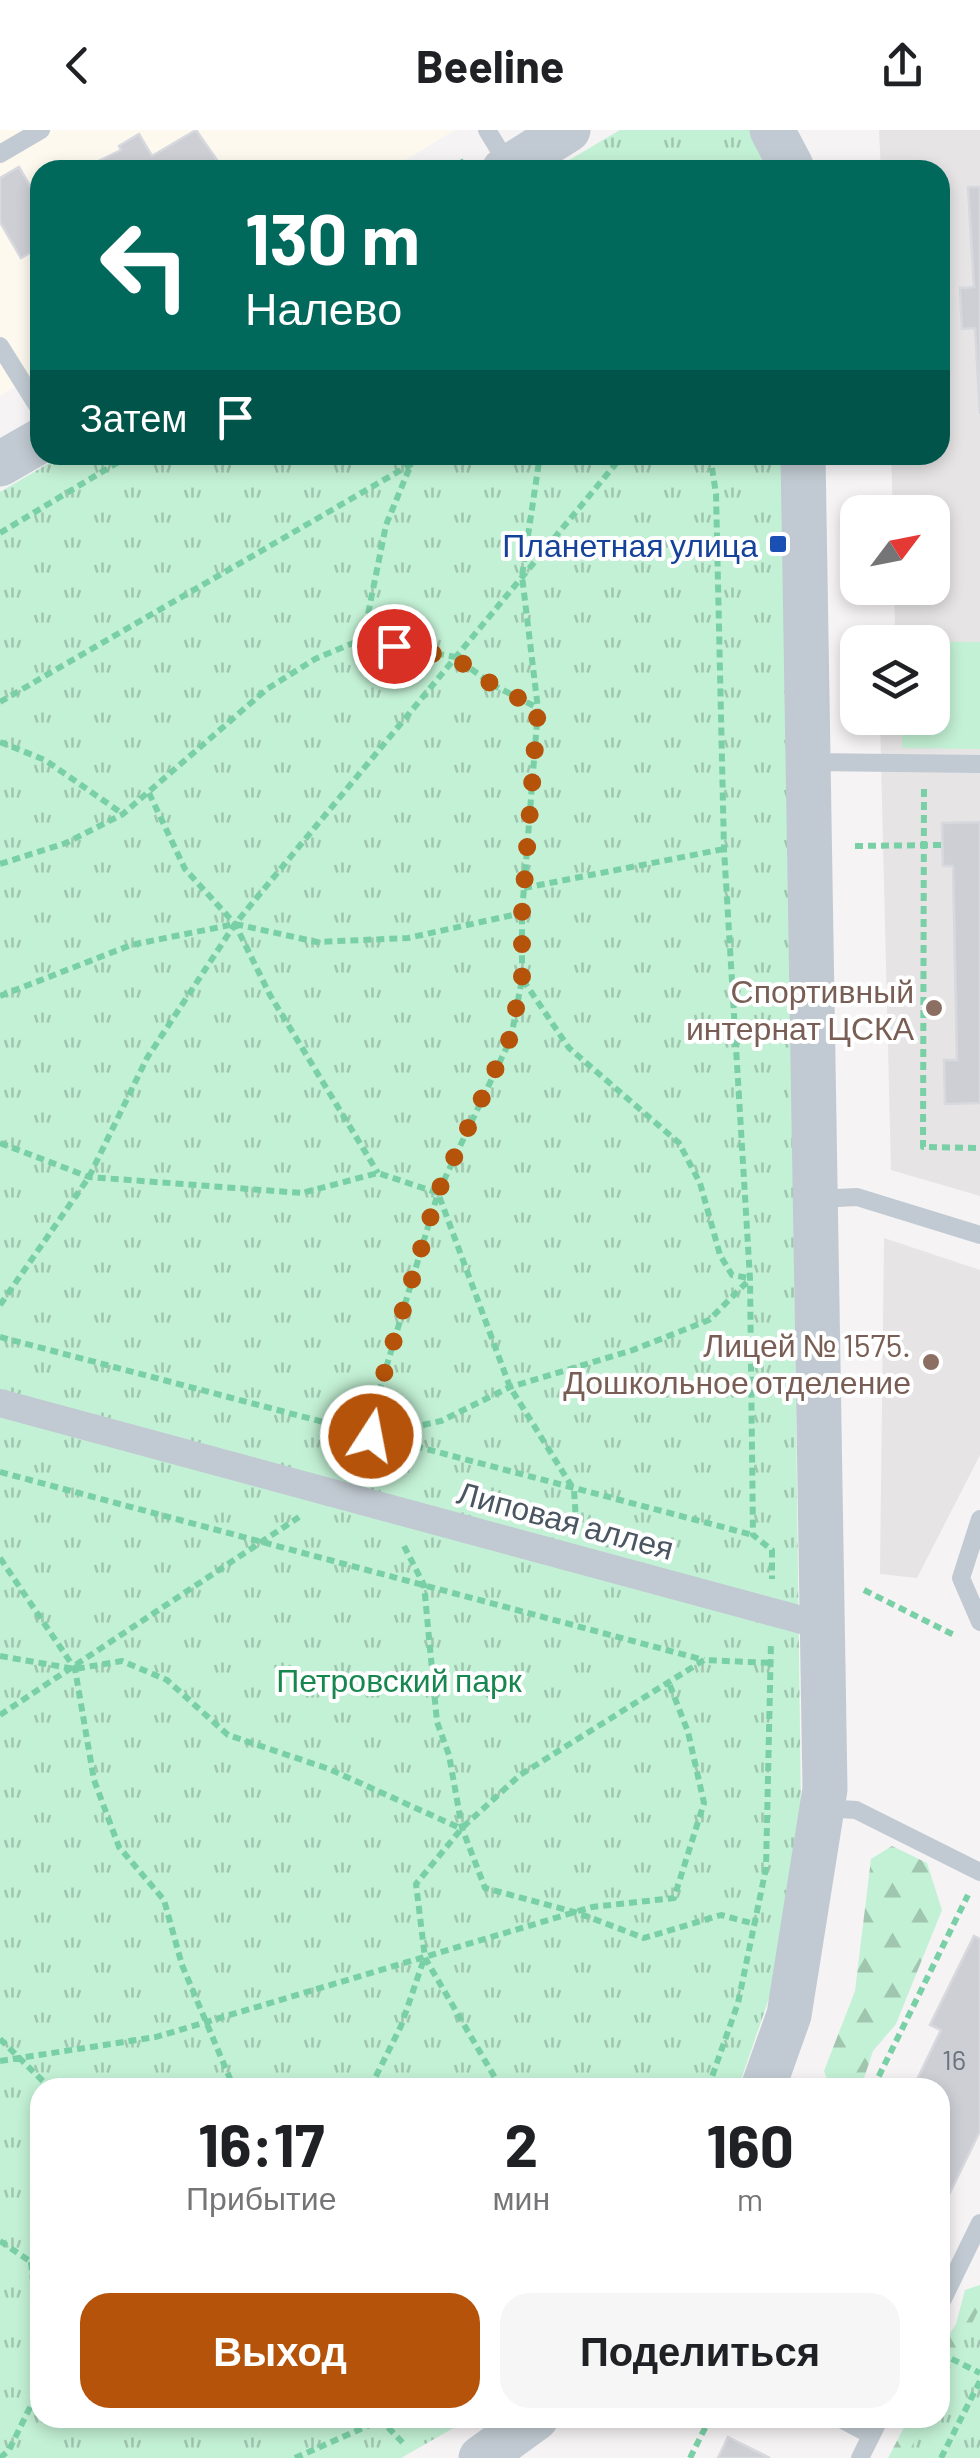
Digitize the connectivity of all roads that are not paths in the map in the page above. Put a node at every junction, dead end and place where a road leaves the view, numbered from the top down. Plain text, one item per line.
1 (41, 130) edge
2 (0, 154) edge
3 (0, 346) edge
4 (30, 394) edge
5 (30, 447) edge
6 (0, 464) edge
7 (803, 465) edge
8 (809, 762) junction
9 (980, 764) edge
10 (818, 1199) junction
11 (980, 1235) edge
12 (0, 1403) edge
13 (980, 1518) edge
14 (980, 1622) edge
15 (824, 1626) junction
16 (822, 1808) junction
17 (980, 1872) edge
18 (767, 2078) edge
19 (980, 2223) edge
20 (950, 2284) edge
21 (522, 2428) edge
22 (858, 2428) edge
23 (875, 2428) edge
24 (871, 2435) junction
25 (480, 2458) edge
26 (860, 2458) edge

1 - 2 lane
3 - 4 lane
5 - 6 street
7 - 8 street
8 - 9 lane
8 - 10 street
10 - 11 lane
10 - 15 street
12 - 15 street, Липовая аллея
13 - 14 lane
15 - 16 street
16 - 17 lane
16 - 18 street
19 - 20 lane
21 - 25 street
22 - 24 lane
23 - 24 lane
24 - 26 lane

